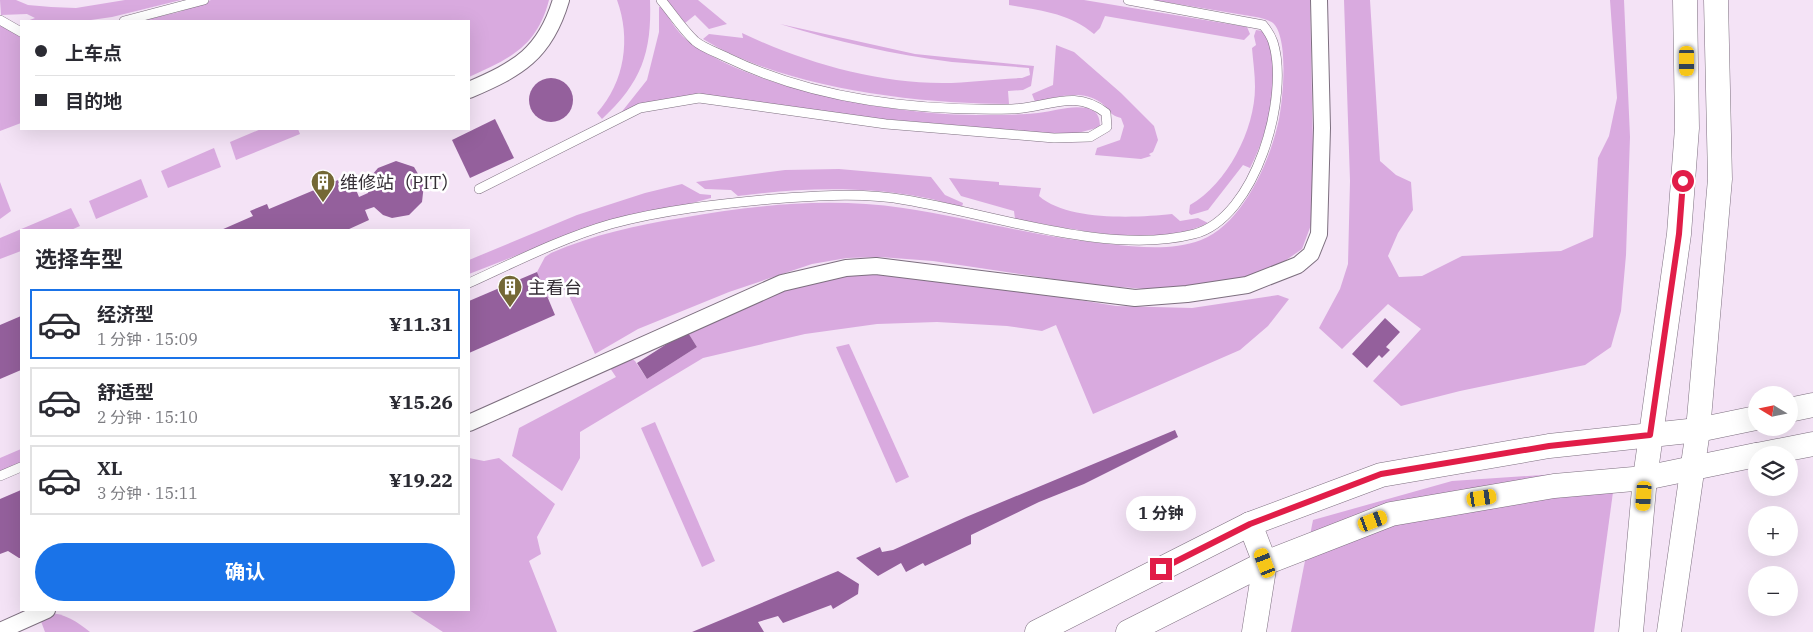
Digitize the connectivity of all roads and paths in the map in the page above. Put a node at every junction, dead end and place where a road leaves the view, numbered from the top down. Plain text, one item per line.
1 (204, 0) edge
2 (561, 0) edge
3 (661, 0) edge
4 (1128, 0) edge
5 (1319, 0) edge
6 (1685, 0) edge
7 (1716, 0) edge
8 (0, 20) edge
9 (128, 20) edge
10 (20, 31) edge
11 (470, 90) edge
12 (479, 188) dead end
13 (470, 283) edge
14 (1813, 405) edge
15 (1798, 408) edge
16 (1748, 420) edge
17 (470, 423) edge
18 (1698, 430) junction
19 (1650, 435) junction
20 (1813, 444) edge
21 (1798, 447) edge
22 (1748, 457) edge
23 (20, 467) edge
24 (1693, 468) junction
25 (0, 476) edge
26 (1645, 478) junction
27 (1250, 524) junction
28 (1265, 563) junction
29 (46, 611) edge
30 (0, 631) edge
31 (1037, 632) edge
32 (1128, 632) edge
33 (1254, 632) edge
34 (1631, 632) edge
35 (1669, 632) edge

1 - 9 lane
2 - 11 street
3 - 12 lane
4 - 13 lane
5 - 17 street
6 - 19 street
7 - 18 street
8 - 10 lane
14 - 15 street
16 - 18 street
18 - 19 street
18 - 24 street
19 - 26 street
19 - 27 street
20 - 21 street
22 - 24 street
23 - 25 lane
24 - 26 street
24 - 35 street
26 - 28 street
26 - 34 street
27 - 28 street
27 - 31 street
28 - 32 street
28 - 33 street
29 - 30 street

